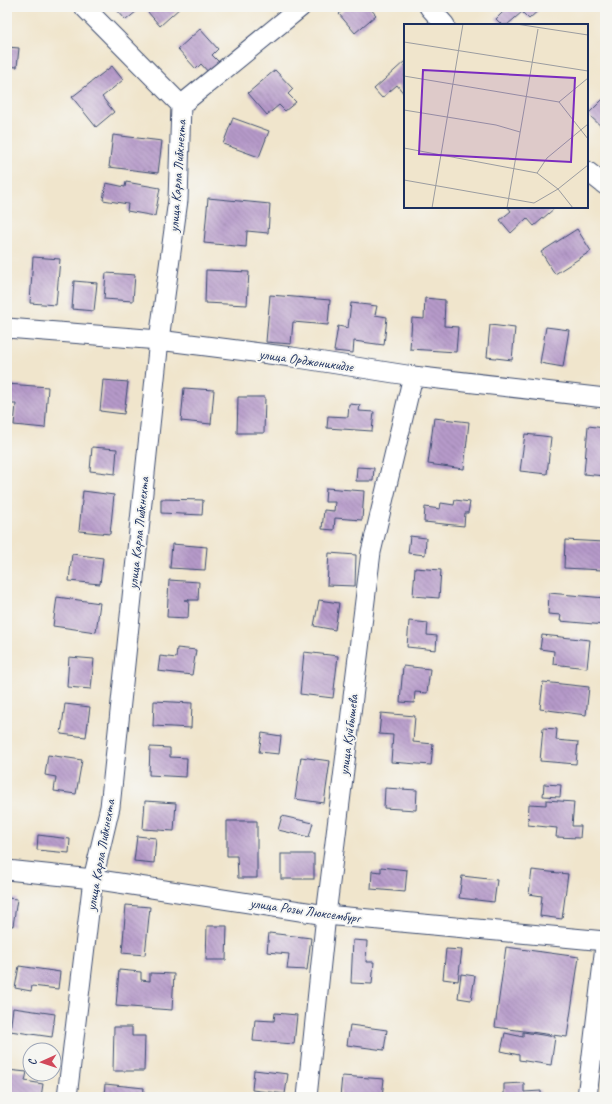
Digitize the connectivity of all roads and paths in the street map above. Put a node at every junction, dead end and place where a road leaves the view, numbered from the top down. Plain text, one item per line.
1 (84, 7) edge
2 (300, 7) edge
3 (430, 7) edge
4 (444, 24) edge
5 (181, 105) junction
6 (588, 172) edge
7 (605, 184) edge
8 (7, 328) edge
9 (159, 340) junction
10 (413, 376) junction
11 (605, 398) edge
12 (7, 870) edge
13 (93, 879) junction
14 (326, 914) junction
15 (605, 941) edge
16 (605, 946) edge
17 (67, 1097) edge
18 (307, 1097) edge
19 (587, 1097) edge

1 - 5 street, улица Карла Либкнехта
2 - 5 street
3 - 4 street
5 - 9 street, улица Карла Либкнехта
6 - 7 street
8 - 9 street, улица Орджоникидзе
9 - 10 street, улица Орджоникидзе
9 - 13 street, улица Карла Либкнехта
10 - 11 street, улица Орджоникидзе
10 - 14 street, улица Куйбышева
12 - 13 street, улица Розы Люксембург
13 - 14 street, улица Розы Люксембург
13 - 17 street, улица Карла Либкнехта
14 - 15 street, улица Розы Люксембург
14 - 18 street, улица Куйбышева
16 - 19 street

